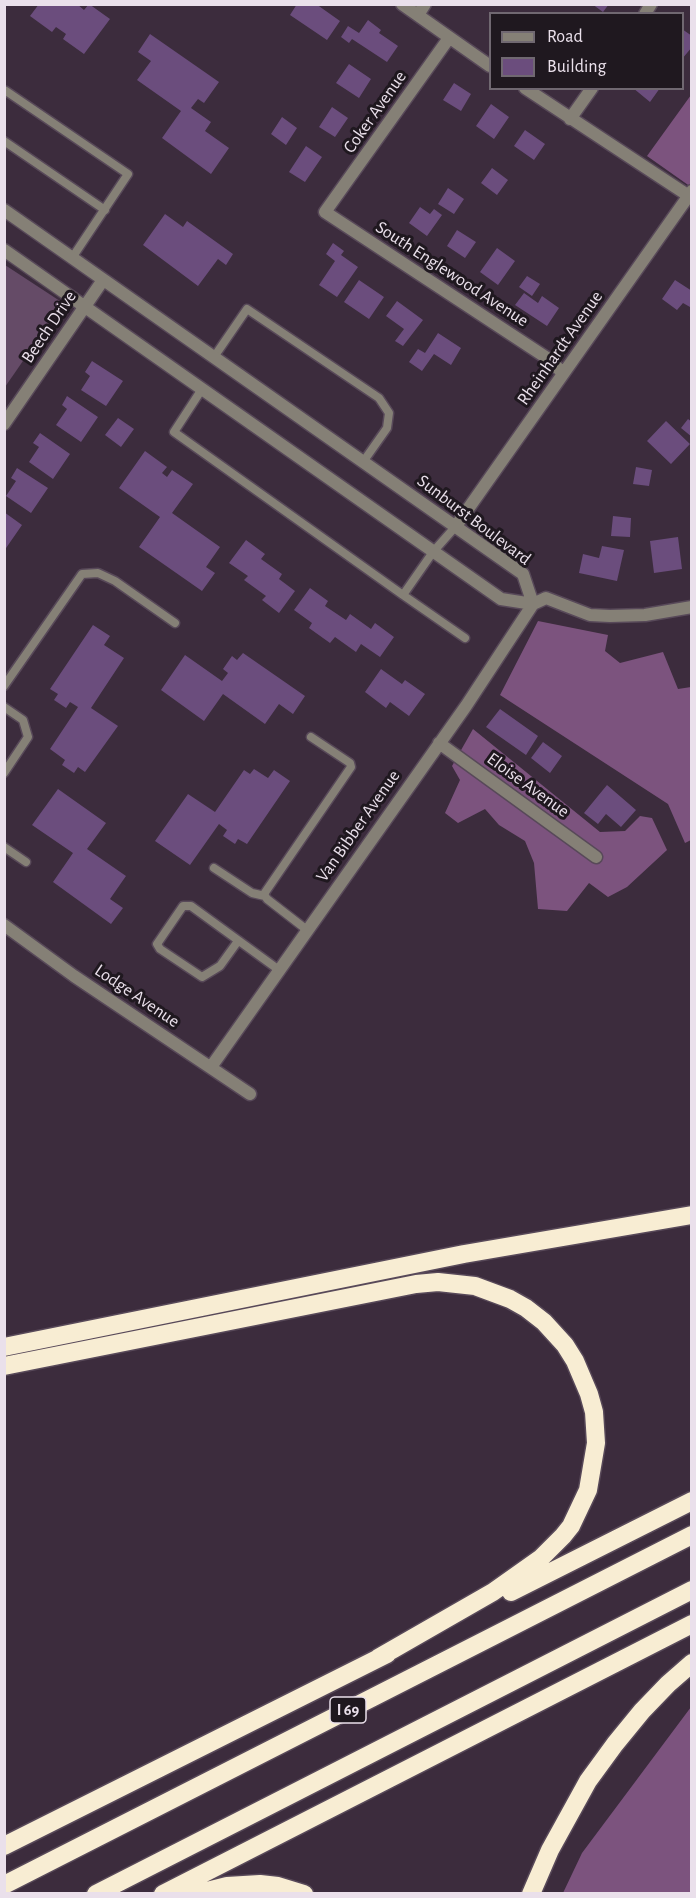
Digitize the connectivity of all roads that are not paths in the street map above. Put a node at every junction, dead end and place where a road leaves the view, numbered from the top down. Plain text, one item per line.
1 (402, 4) edge
2 (422, 10) edge
3 (449, 38) junction
4 (489, 65) edge
5 (528, 90) edge
6 (591, 90) edge
7 (4, 93) edge
8 (570, 119) junction
9 (4, 141) edge
10 (690, 195) edge
11 (330, 206) joint
12 (4, 210) edge
13 (105, 210) junction
14 (4, 250) edge
15 (72, 258) junction
16 (103, 280) junction
17 (85, 307) junction
18 (214, 357) junction
19 (563, 373) junction
20 (202, 389) junction
21 (4, 424) edge
22 (363, 462) junction
23 (456, 526) junction
24 (434, 552) junction
25 (404, 595) junction
26 (533, 604) junction
27 (692, 607) edge
28 (175, 623) dead end
29 (465, 638) dead end
30 (4, 686) edge
31 (4, 707) edge
32 (311, 737) dead end
33 (439, 743) junction
34 (4, 773) edge
35 (4, 847) edge
36 (596, 857) dead end
37 (26, 862) dead end
38 (214, 868) dead end
39 (265, 896) junction
40 (4, 925) edge
41 (307, 930) junction
42 (238, 941) junction
43 (279, 970) junction
44 (211, 1067) junction
45 (250, 1094) dead end
46 (692, 1215) edge
47 (4, 1347) edge
48 (4, 1366) edge
49 (692, 1501) edge
50 (692, 1535) edge
51 (692, 1590) edge
52 (692, 1624) edge
53 (378, 1658) junction
54 (692, 1663) edge
55 (4, 1846) edge
56 (4, 1885) edge
57 (96, 1893) edge
58 (163, 1893) edge
59 (195, 1893) edge
60 (304, 1893) edge
61 (531, 1893) edge

1 - 2 street
2 - 3 street
3 - 4 street
3 - 11 street, Coker Avenue
5 - 8 street
6 - 8 street
7 - 13 lane
8 - 10 street
9 - 13 lane
10 - 19 street, Rheinhardt Avenue
11 - 19 street, South Englewood Avenue
12 - 15 street, Sunburst Boulevard
13 - 15 lane
14 - 17 street
15 - 16 street, Sunburst Boulevard
16 - 17 street, Beech Drive
16 - 18 street, Sunburst Boulevard
17 - 20 street
17 - 21 street, Beech Drive
18 - 22 street, Sunburst Boulevard
18 - 22 lane
19 - 23 street, Rheinhardt Avenue
20 - 24 street
20 - 25 lane
22 - 23 street, Sunburst Boulevard
23 - 24 lane
23 - 26 street, Sunburst Boulevard
24 - 25 lane
24 - 26 street
25 - 29 lane
26 - 27 street
26 - 33 street, Van Bibber Avenue
28 - 30 lane
31 - 34 lane
32 - 39 lane
33 - 36 street, Eloise Avenue
33 - 41 street, Van Bibber Avenue
35 - 37 lane
38 - 39 lane
39 - 41 lane
40 - 44 street, Lodge Avenue
41 - 43 street, Van Bibber Avenue
42 - 42 lane
42 - 43 lane
43 - 44 street, Van Bibber Avenue
44 - 45 street, Lodge Avenue
46 - 47 highway
48 - 53 highway
49 - 53 highway
50 - 56 highway, I 69
51 - 57 highway
52 - 58 highway
53 - 55 highway
54 - 61 highway
59 - 60 highway

